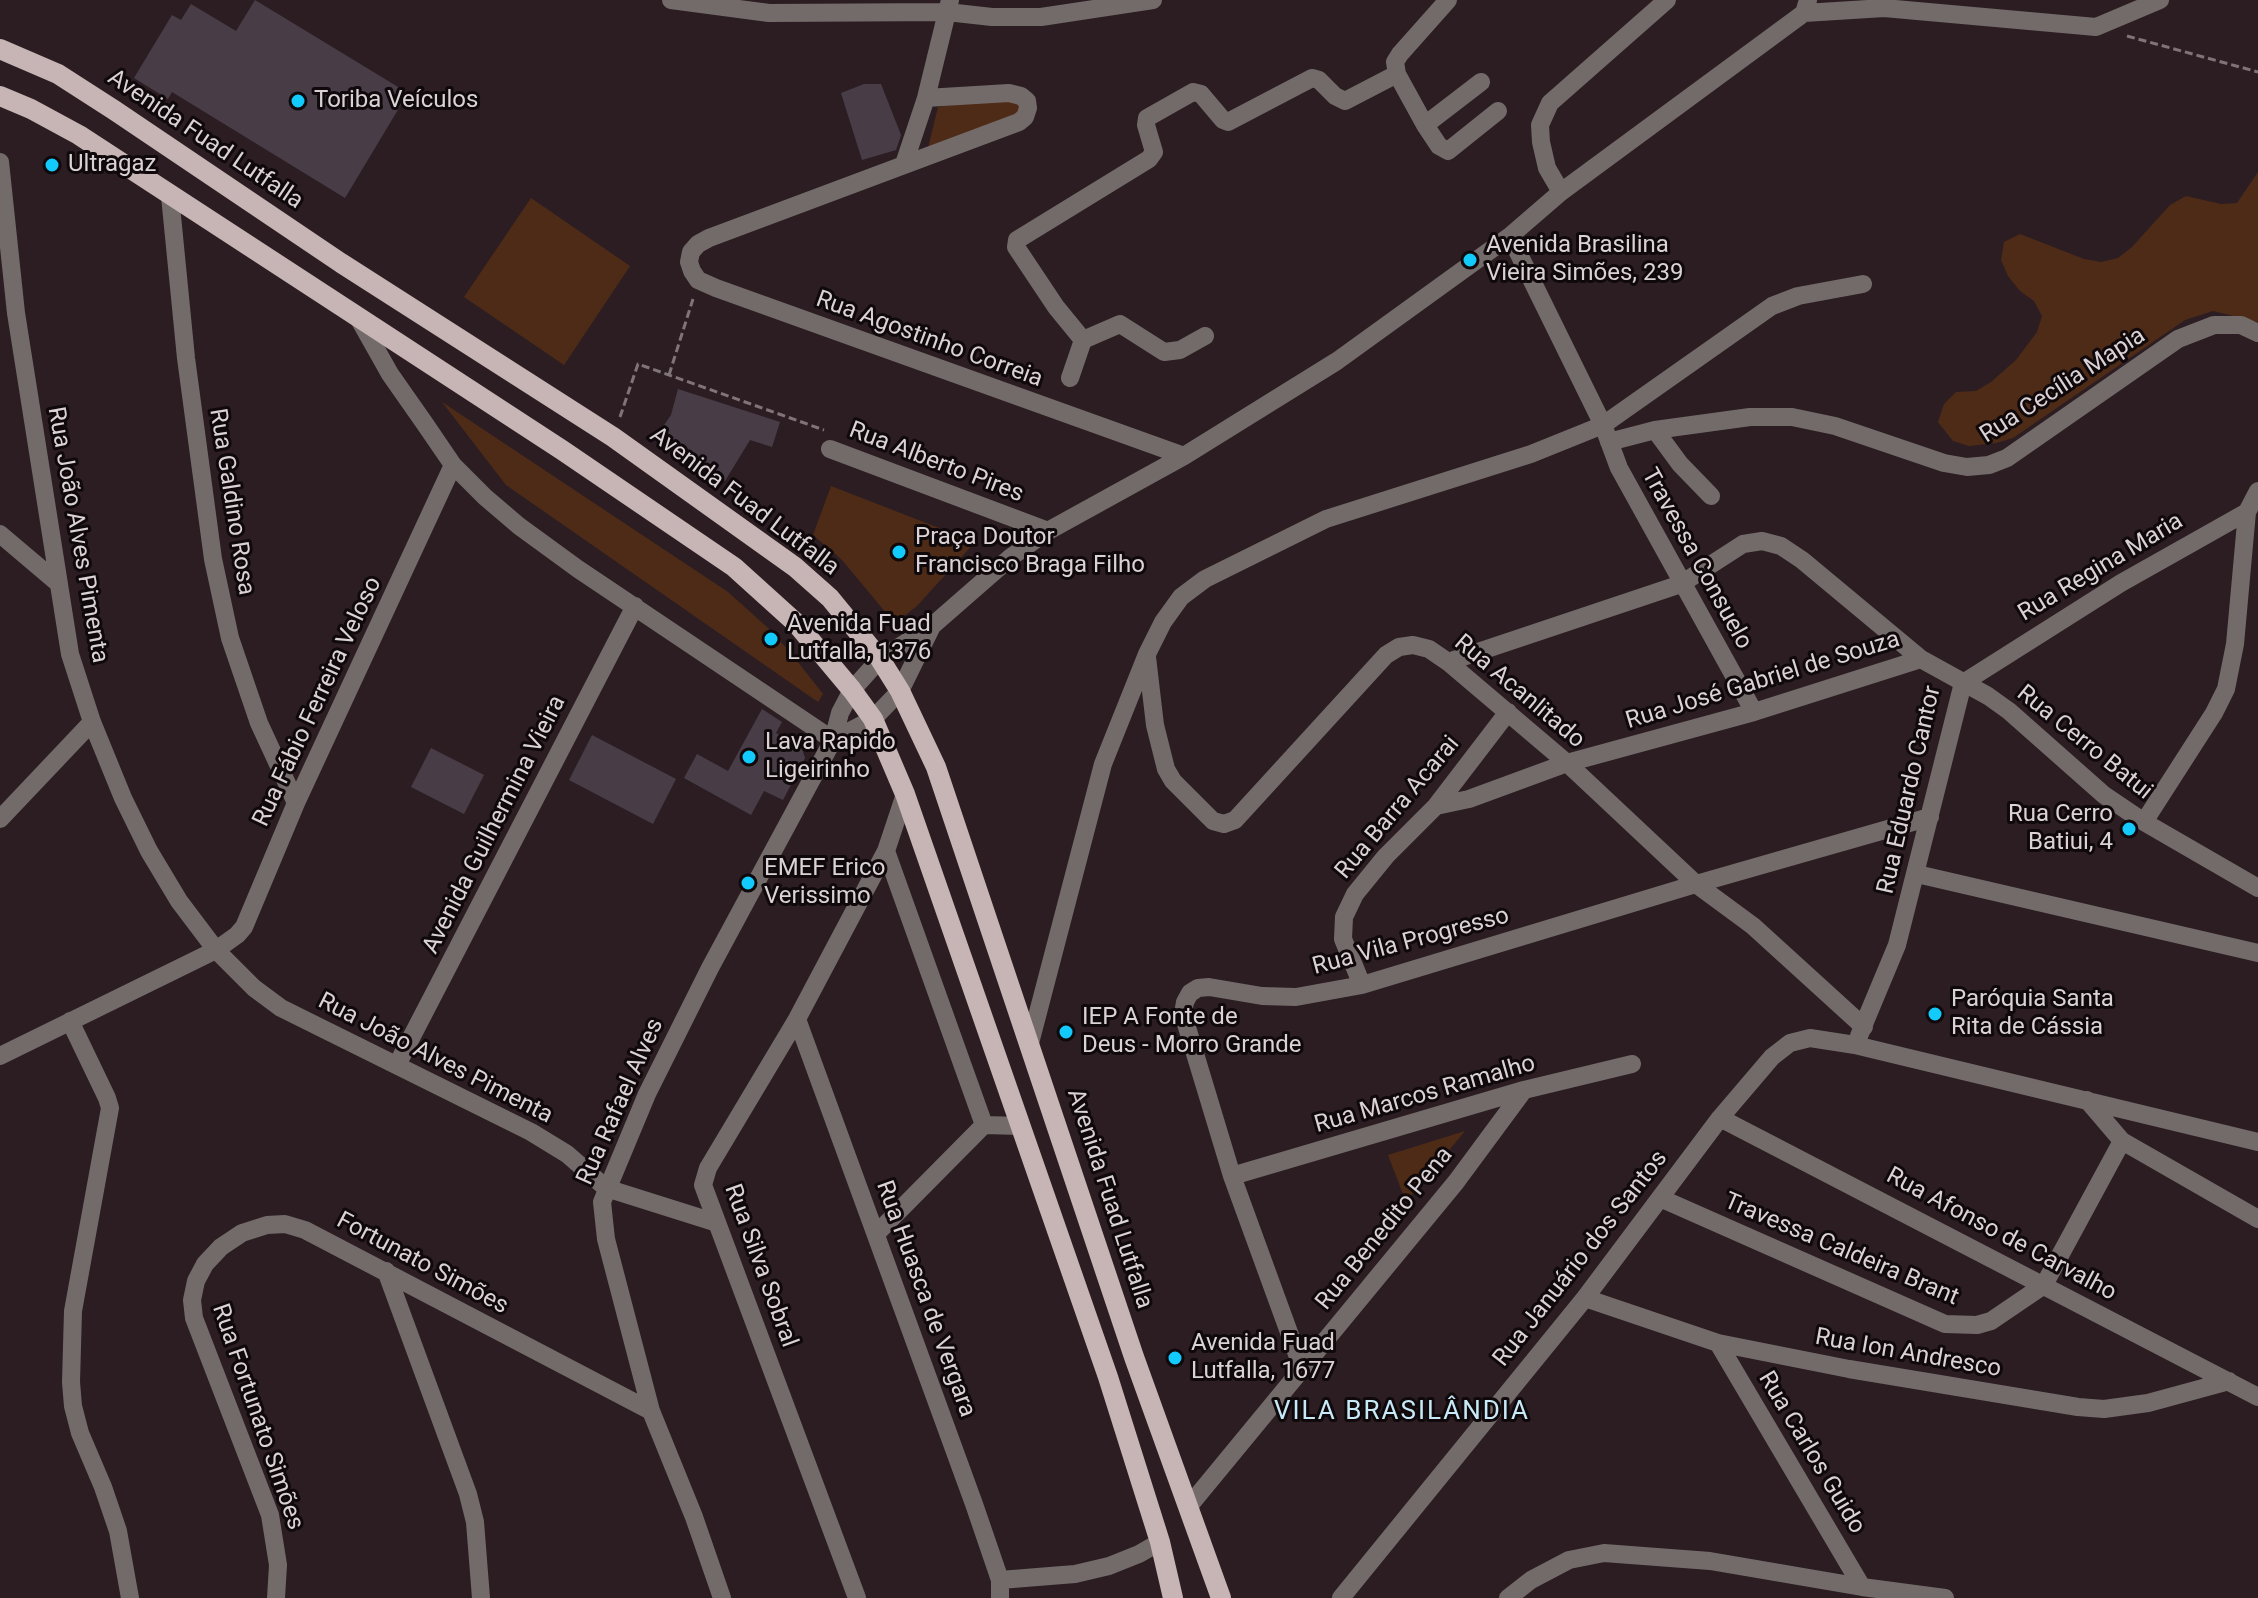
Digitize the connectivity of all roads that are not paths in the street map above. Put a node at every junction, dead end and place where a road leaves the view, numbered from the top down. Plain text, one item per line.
1 (671, 0) edge
2 (1153, 0) edge
3 (1448, 0) edge
4 (1667, 0) edge
5 (2160, 0) edge
6 (770, 6) edge
7 (948, 6) edge
8 (1806, 7) edge
9 (0, 49) edge
10 (1397, 74) junction
11 (1481, 82) dead end
12 (0, 96) edge
13 (926, 98) junction
14 (1498, 111) dead end
15 (1425, 125) junction
16 (0, 162) edge
17 (904, 164) junction
18 (1561, 192) junction
19 (170, 196) junction
20 (1510, 236) junction
21 (1863, 284) dead end
22 (359, 319) junction
23 (2258, 333) edge
24 (1205, 336) dead end
25 (1083, 340) junction
26 (1070, 378) dead end
27 (1655, 430) junction
28 (1606, 434) junction
29 (830, 449) road end
30 (1184, 456) junction
31 (453, 465) junction
32 (2258, 491) edge
33 (1711, 496) dead end
34 (2247, 512) junction
35 (1048, 531) junction
36 (0, 534) edge
37 (58, 583) junction
38 (1681, 584) junction
39 (635, 606) junction
40 (932, 626) junction
41 (1147, 654) junction
42 (880, 659) junction
43 (1921, 659) junction
44 (1448, 662) junction
45 (1963, 683) junction
46 (852, 690) junction
47 (900, 691) junction
48 (1508, 712) junction
49 (1754, 712) junction
50 (873, 719) junction
51 (92, 722) junction
52 (833, 740) junction
53 (1567, 763) junction
54 (905, 794) junction
55 (296, 803) junction
56 (1436, 806) junction
57 (1930, 817) junction
58 (0, 819) edge
59 (2144, 822) junction
60 (886, 851) junction
61 (1917, 874) junction
62 (1696, 884) junction
63 (2258, 888) edge
64 (216, 950) junction
65 (2258, 953) edge
66 (1362, 985) junction
67 (797, 1019) junction
68 (70, 1021) junction
69 (1864, 1027) junction
70 (1030, 1043) junction
71 (1855, 1045) junction
72 (0, 1056) edge
73 (1632, 1064) dead end
74 (397, 1065) junction
75 (1524, 1090) junction
76 (2087, 1100) junction
77 (1720, 1118) junction
78 (984, 1125) junction
79 (1021, 1126) junction
80 (2122, 1141) junction
81 (2258, 1142) edge
82 (1232, 1176) junction
83 (606, 1188) junction
84 (1660, 1198) junction
85 (2258, 1219) edge
86 (717, 1223) junction
87 (876, 1234) junction
88 (386, 1271) junction
89 (2044, 1285) junction
90 (1585, 1298) junction
91 (192, 1300) joint
92 (1718, 1343) junction
93 (1302, 1368) junction
94 (2229, 1381) junction
95 (2258, 1397) edge
96 (651, 1411) junction
97 (1154, 1412) junction
98 (1120, 1413) junction
99 (1189, 1506) junction
100 (1160, 1542) junction
101 (1862, 1587) junction
102 (1000, 1589) edge
103 (130, 1598) edge
104 (276, 1598) edge
105 (481, 1598) edge
106 (722, 1598) edge
107 (857, 1598) edge
108 (1173, 1598) edge
109 (1221, 1598) edge
110 (1341, 1598) edge
111 (1508, 1598) edge
112 (1945, 1598) edge

1 - 6 street
2 - 7 street
3 - 10 street
4 - 18 street
5 - 8 street
6 - 7 street
7 - 13 street
8 - 18 street
9 - 42 main road, Avenida Fuad Lutfalla
10 - 15 street
10 - 25 street
11 - 15 street
12 - 19 main road
13 - 17 street
13 - 17 street
14 - 15 street
16 - 37 street, Rua João Alves Pimenta
17 - 30 street, Rua Agostinho Correia
18 - 20 street
19 - 22 main road
19 - 55 street, Rua Galdino Rosa
20 - 28 street
20 - 30 street
21 - 28 street
22 - 31 street
22 - 46 main road
23 - 27 street, Rua Cecília Mapia
24 - 25 street
25 - 26 street
27 - 28 street, Rua Cecília Mapia
27 - 33 street
28 - 38 street, Travessa Consuelo
28 - 41 street
29 - 35 street, Rua Alberto Pires
30 - 35 street
31 - 39 street
31 - 55 street, Rua Fábio Ferreira Veloso
32 - 34 street
34 - 45 street, Rua Regina Maria
34 - 59 street
35 - 40 street
36 - 37 street
37 - 51 street, Rua João Alves Pimenta
38 - 43 street, Rua Eduardo Cantor
38 - 44 street, Rua Eduardo Cantor
38 - 49 street, Travessa Consuelo
39 - 52 street
39 - 74 street, Avenida Guilhermina Vieira
40 - 42 street, Rua Rafael Alves
40 - 47 street
41 - 44 street, Rua Acanlitado
41 - 70 street
42 - 46 street, Rua Rafael Alves
42 - 47 main road, Avenida Fuad Lutfalla
43 - 45 street, Rua Eduardo Cantor
43 - 49 street, Rua José Gabriel de Souza
44 - 48 street, Rua Acanlitado
45 - 57 street, Rua Eduardo Cantor
45 - 59 street, Rua Cerro Batui
46 - 50 main road
46 - 52 street, Rua Rafael Alves
47 - 50 street
47 - 70 main road, Avenida Fuad Lutfalla
48 - 53 street, Rua Acanlitado
48 - 56 street, Rua Barra Acarai
49 - 53 street, Rua José Gabriel de Souza
50 - 52 street
50 - 54 main road
51 - 58 street
51 - 64 street, Rua João Alves Pimenta
52 - 83 street, Rua Rafael Alves
53 - 56 street, Rua José Gabriel de Souza
53 - 62 street, Rua Acanlitado
54 - 60 street, Rua Silva Sobral
54 - 79 main road
55 - 64 street, Rua Fábio Ferreira Veloso
56 - 66 street, Rua Barra Acarai
57 - 61 street, Rua Eduardo Cantor
57 - 62 street, Rua Vila Progresso
59 - 63 street, Rua Cerro Batui
60 - 67 street, Rua Silva Sobral
60 - 78 street
61 - 65 street
61 - 69 street, Rua Eduardo Cantor
62 - 66 street, Rua Vila Progresso
62 - 69 street, Rua Acanlitado
64 - 68 street, Rua Fábio Ferreira Veloso
64 - 74 street, Rua João Alves Pimenta
66 - 82 street, Rua Vila Progresso
67 - 86 street, Rua Silva Sobral
67 - 87 street, Rua Huasca de Vergara
68 - 72 street, Rua Fábio Ferreira Veloso
68 - 103 street
69 - 71 street, Rua Eduardo Cantor
70 - 97 main road, Avenida Fuad Lutfalla
71 - 76 street, Rua Januário dos Santos
71 - 77 street, Rua Januário dos Santos
73 - 75 street, Rua Marcos Ramalho
74 - 83 street, Rua João Alves Pimenta
75 - 82 street, Rua Marcos Ramalho
75 - 93 street, Rua Benedito Pena
76 - 80 street
76 - 81 street, Rua Januário dos Santos
77 - 84 street, Rua Januário dos Santos
77 - 89 street, Rua Afonso de Carvalho
78 - 79 street
78 - 87 street
79 - 98 main road
80 - 85 street
80 - 89 street
82 - 93 street, Rua Vila Progresso
83 - 86 street
83 - 96 street, Rua Rafael Alves
84 - 89 street, Travessa Caldeira Brant
84 - 90 street, Rua Januário dos Santos
86 - 107 street, Rua Silva Sobral
87 - 102 street, Rua Huasca de Vergara
88 - 91 street, Fortunato Simões
88 - 96 street, Fortunato Simões
88 - 105 street
89 - 94 street, Rua Afonso de Carvalho
90 - 92 street, Rua Ion Andresco
90 - 110 street, Rua Januário dos Santos
91 - 104 street, Rua Fortunato Simões
92 - 94 street, Rua Ion Andresco
92 - 101 street, Rua Carlos Guido
93 - 99 street, Rua Benedito Pena
94 - 95 street, Rua Afonso de Carvalho
96 - 106 street, Rua Rafael Alves
97 - 98 main road
97 - 99 main road, Avenida Fuad Lutfalla
98 - 100 main road
99 - 109 main road, Avenida Fuad Lutfalla
100 - 102 street
100 - 108 main road
101 - 111 street
101 - 112 street

